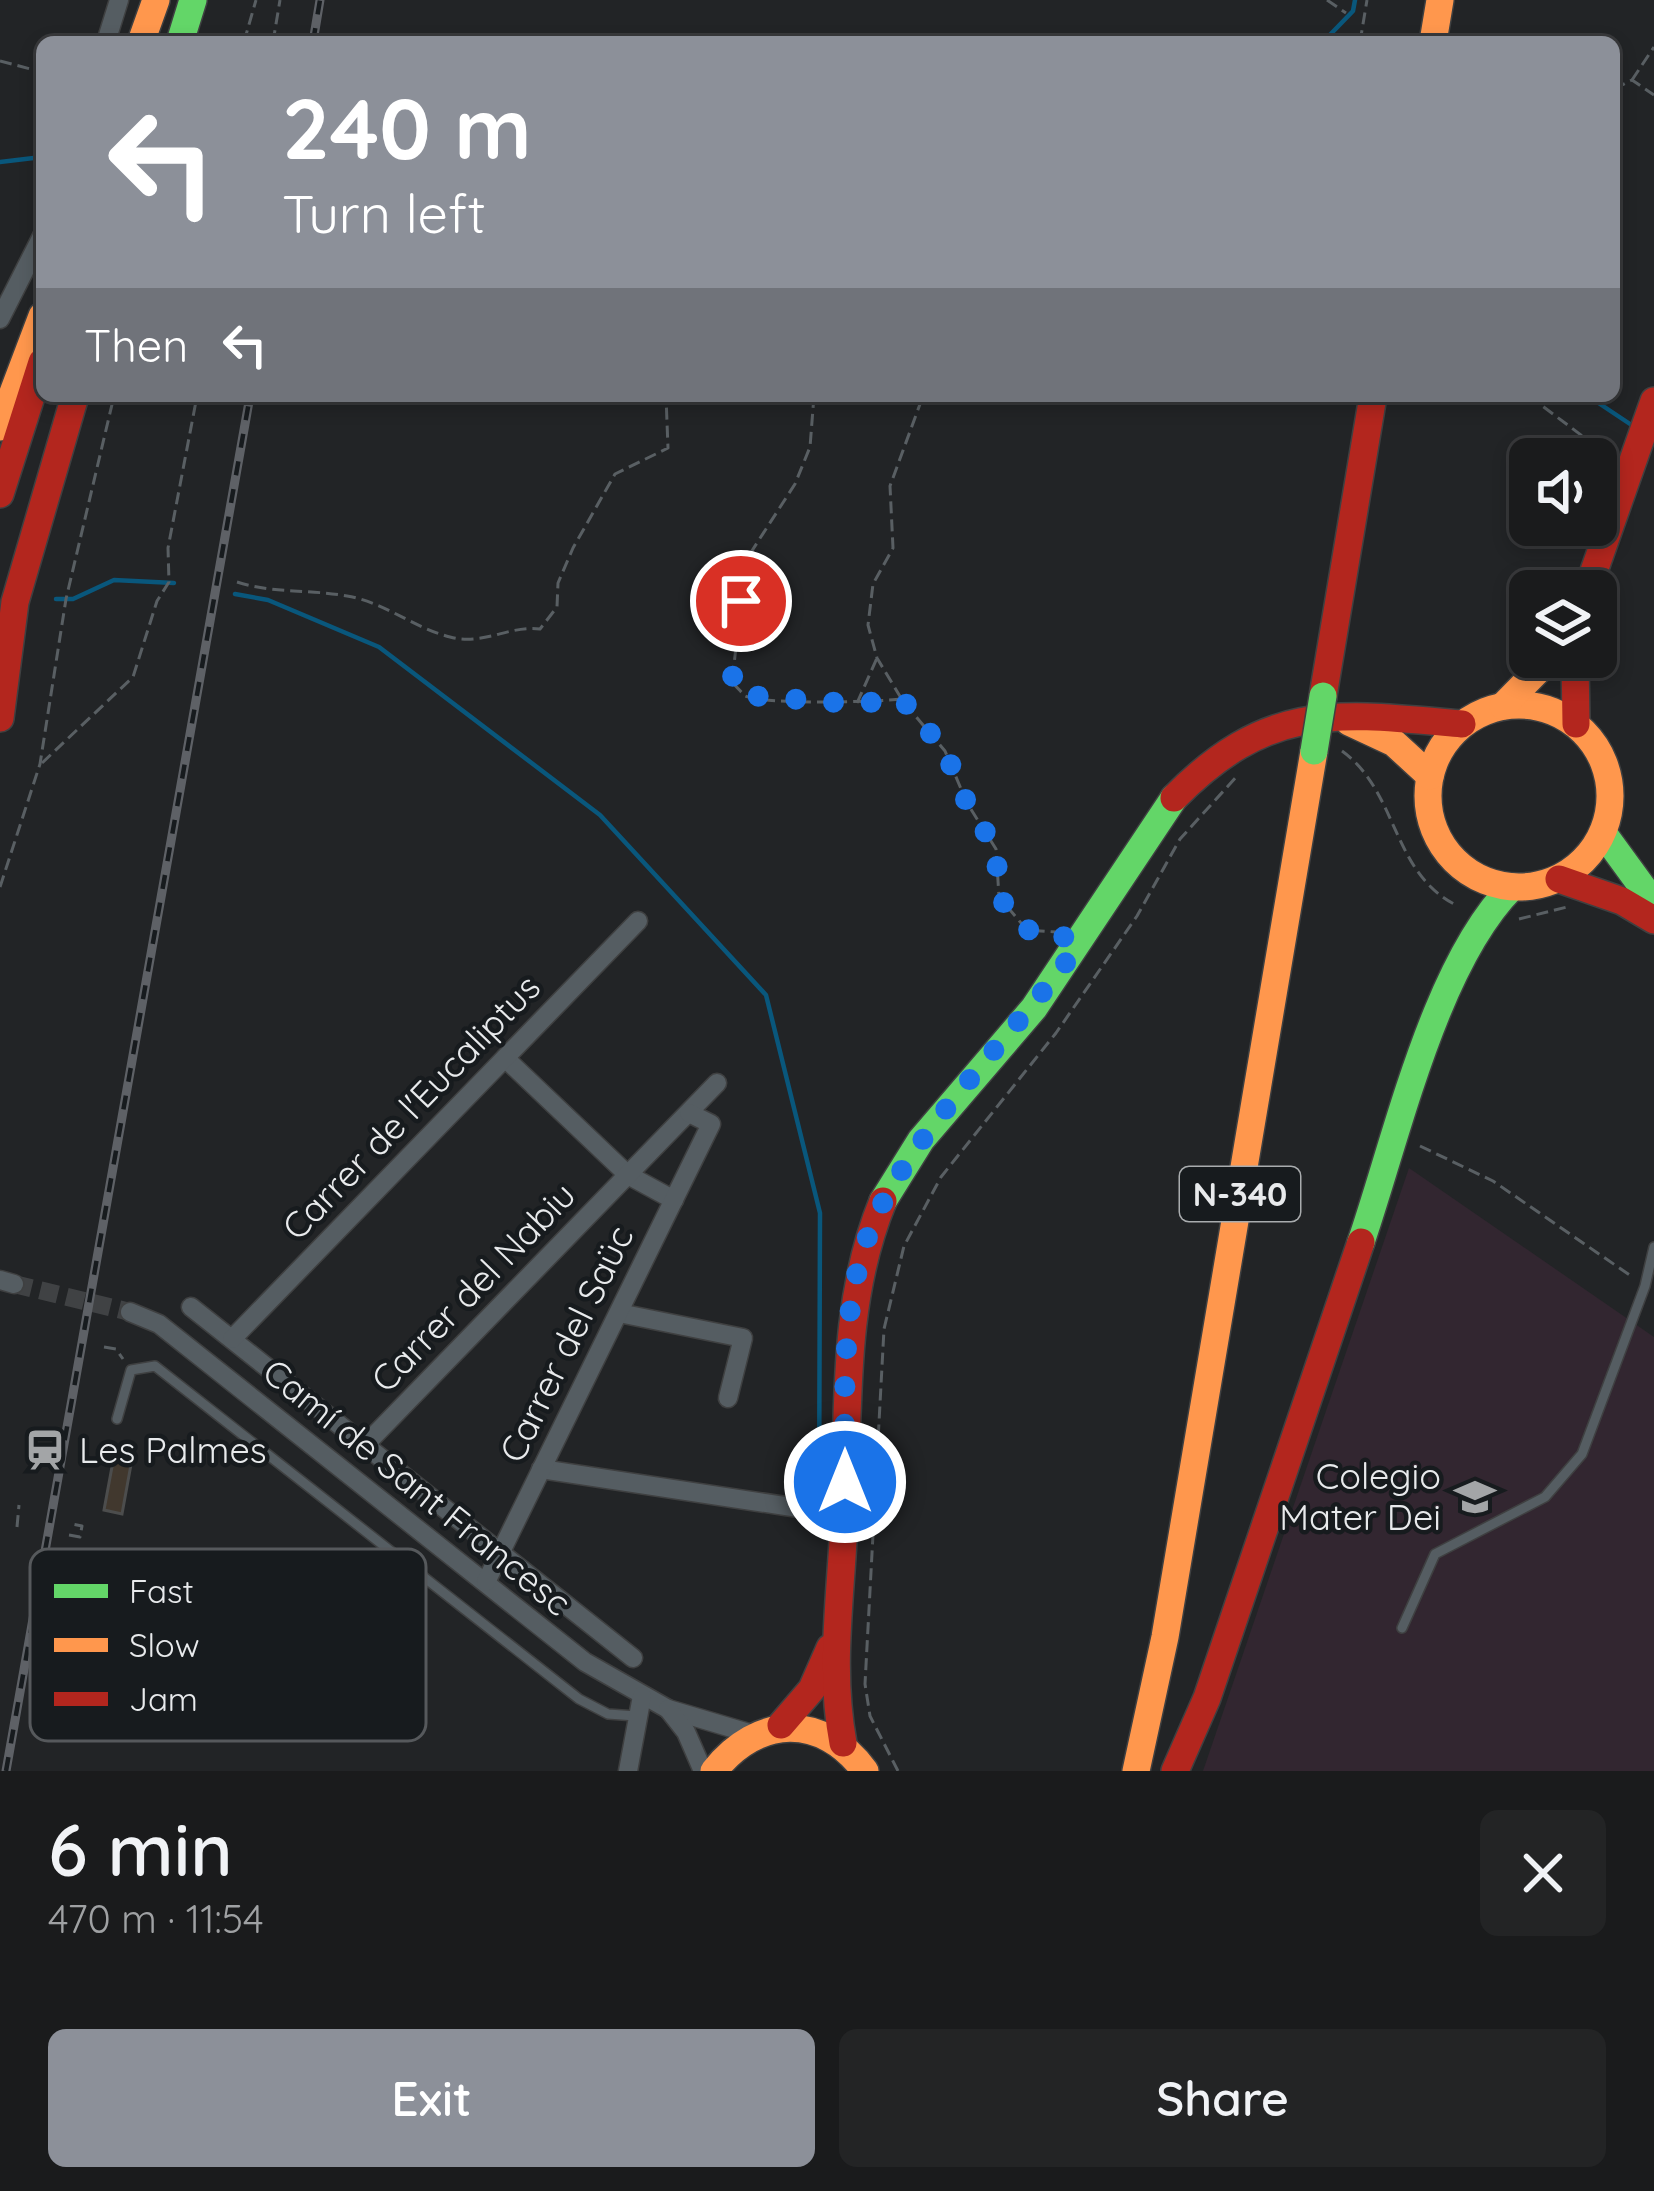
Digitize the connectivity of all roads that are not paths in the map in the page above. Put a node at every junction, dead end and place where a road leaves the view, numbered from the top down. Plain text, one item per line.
1 (119, 0) edge
2 (157, 0) edge
3 (193, 0) edge
4 (1441, 0) edge
5 (108, 36) edge
6 (145, 36) edge
7 (182, 36) edge
8 (1434, 36) edge
9 (36, 248) edge
10 (0, 319) edge
11 (36, 332) edge
12 (36, 381) edge
13 (70, 402) edge
14 (70, 402) edge
15 (1372, 402) edge
16 (1653, 405) edge
17 (0, 427) edge
18 (0, 494) edge
19 (1594, 570) edge
20 (0, 609) edge
21 (1530, 678) edge
22 (1575, 678) edge
23 (1329, 705) junction
24 (1503, 706) junction
25 (0, 718) edge
26 (1462, 724) junction
27 (1576, 724) junction
28 (1430, 776) junction
29 (1603, 833) junction
30 (1558, 879) junction
31 (1512, 887) junction
32 (1654, 903) edge
33 (638, 920) dead end
34 (1654, 920) edge
35 (505, 1058) junction
36 (717, 1083) dead end
37 (689, 1113) junction
38 (660, 1142) junction
39 (694, 1159) junction
40 (628, 1175) junction
41 (674, 1201) junction
42 (1654, 1247) edge
43 (191, 1307) dead end
44 (130, 1312) tunnel mouth
45 (619, 1312) junction
46 (232, 1339) junction
47 (728, 1397) dead end
48 (117, 1419) dead end
49 (365, 1445) junction
50 (541, 1469) junction
51 (805, 1510) dead end
52 (389, 1549) edge
53 (500, 1552) junction
54 (426, 1578) edge
55 (486, 1582) junction
56 (1402, 1628) dead end
57 (834, 1639) junction
58 (633, 1658) dead end
59 (642, 1696) junction
60 (668, 1708) junction
61 (636, 1716) junction
62 (781, 1725) junction
63 (752, 1733) junction
64 (843, 1743) junction
65 (1179, 1765) edge
66 (628, 1771) edge
67 (703, 1771) edge
68 (713, 1771) edge
69 (866, 1771) edge
70 (1136, 1771) edge

1 - 5 street
2 - 6 main road
3 - 7 main road
4 - 8 main road
9 - 10 street
11 - 17 main road
12 - 18 main road
13 - 20 main road
14 - 25 main road
15 - 23 main road, N-340
16 - 19 main road
21 - 24 main road
22 - 27 main road
23 - 26 main road
23 - 28 main road
23 - 57 main road
23 - 70 main road, N-340, bridge
24 - 26 main road
24 - 27 main road
26 - 28 main road
27 - 29 main road
28 - 31 main road
29 - 30 main road
29 - 32 main road
30 - 31 main road
30 - 34 main road
31 - 65 main road
33 - 35 street, Carrer de l'Eucaliptus
35 - 40 street
35 - 46 street, Carrer de l'Eucaliptus
36 - 37 street, Carrer del Nabiu
37 - 38 street, Carrer del Nabiu
37 - 39 street
38 - 39 street
38 - 40 street, Carrer del Nabiu
39 - 41 street, Carrer del Saüc
40 - 41 street
40 - 49 street, Carrer del Nabiu
41 - 45 street, Carrer del Saüc
42 - 56 lane
43 - 46 street, Camí de Sant Francesc
44 - 55 street, Camí de Sant Francesc
45 - 47 street
45 - 50 street, Carrer del Saüc
46 - 49 street, Camí de Sant Francesc
48 - 52 lane
49 - 53 street, Camí de Sant Francesc
50 - 51 street
50 - 53 street, Carrer del Saüc
53 - 55 street, Carrer del Saüc
53 - 58 street, Camí de Sant Francesc
54 - 61 lane
55 - 59 street, Camí de Sant Francesc
57 - 62 main road
57 - 64 main road
59 - 60 street, Camí de Sant Francesc
59 - 61 street
60 - 63 street, Camí de Sant Francesc
60 - 67 street
61 - 66 street
62 - 63 main road
62 - 64 main road
63 - 68 main road
64 - 69 main road

